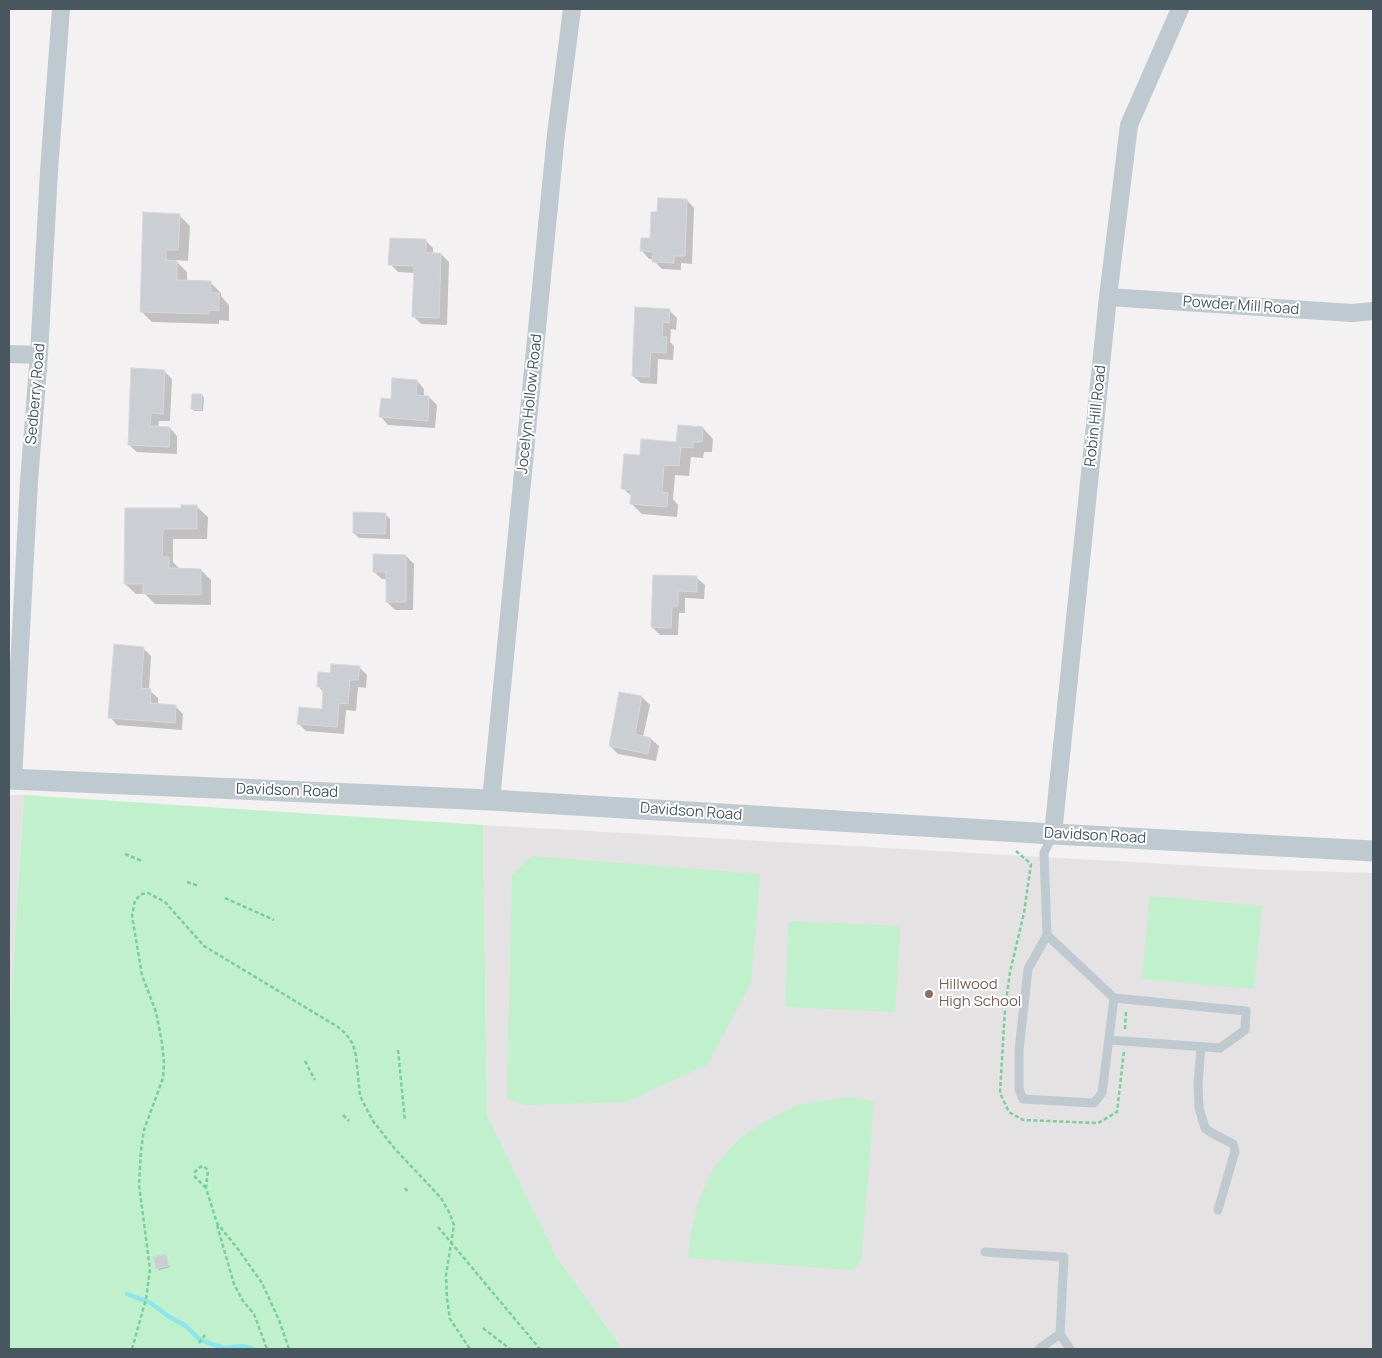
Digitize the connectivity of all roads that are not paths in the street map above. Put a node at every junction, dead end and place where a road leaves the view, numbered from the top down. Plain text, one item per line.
1 (62, 9) edge
2 (572, 9) edge
3 (1180, 9) edge
4 (1108, 297) junction
5 (1373, 311) edge
6 (9, 354) edge
7 (39, 355) junction
8 (11, 780) edge
9 (491, 800) junction
10 (1054, 834) junction
11 (1373, 851) edge
12 (1047, 935) junction
13 (1114, 998) junction
14 (1108, 1040) junction
15 (1202, 1047) junction
16 (1218, 1210) dead end
17 (985, 1252) dead end
18 (1060, 1334) junction
19 (1039, 1349) edge
20 (1070, 1349) edge

1 - 7 street, Sedberry Road
2 - 9 street, Jocelyn Hollow Road
3 - 4 street, Robin Hill Road
4 - 5 street, Powder Mill Road
4 - 10 street, Robin Hill Road
6 - 7 street
7 - 8 street, Sedberry Road
8 - 9 street, Davidson Road
9 - 10 street, Davidson Road
10 - 11 street, Davidson Road
10 - 12 lane
12 - 13 lane
12 - 14 lane
13 - 14 lane
13 - 15 lane
14 - 15 lane
15 - 16 lane
17 - 18 lane
18 - 19 lane
18 - 20 lane

